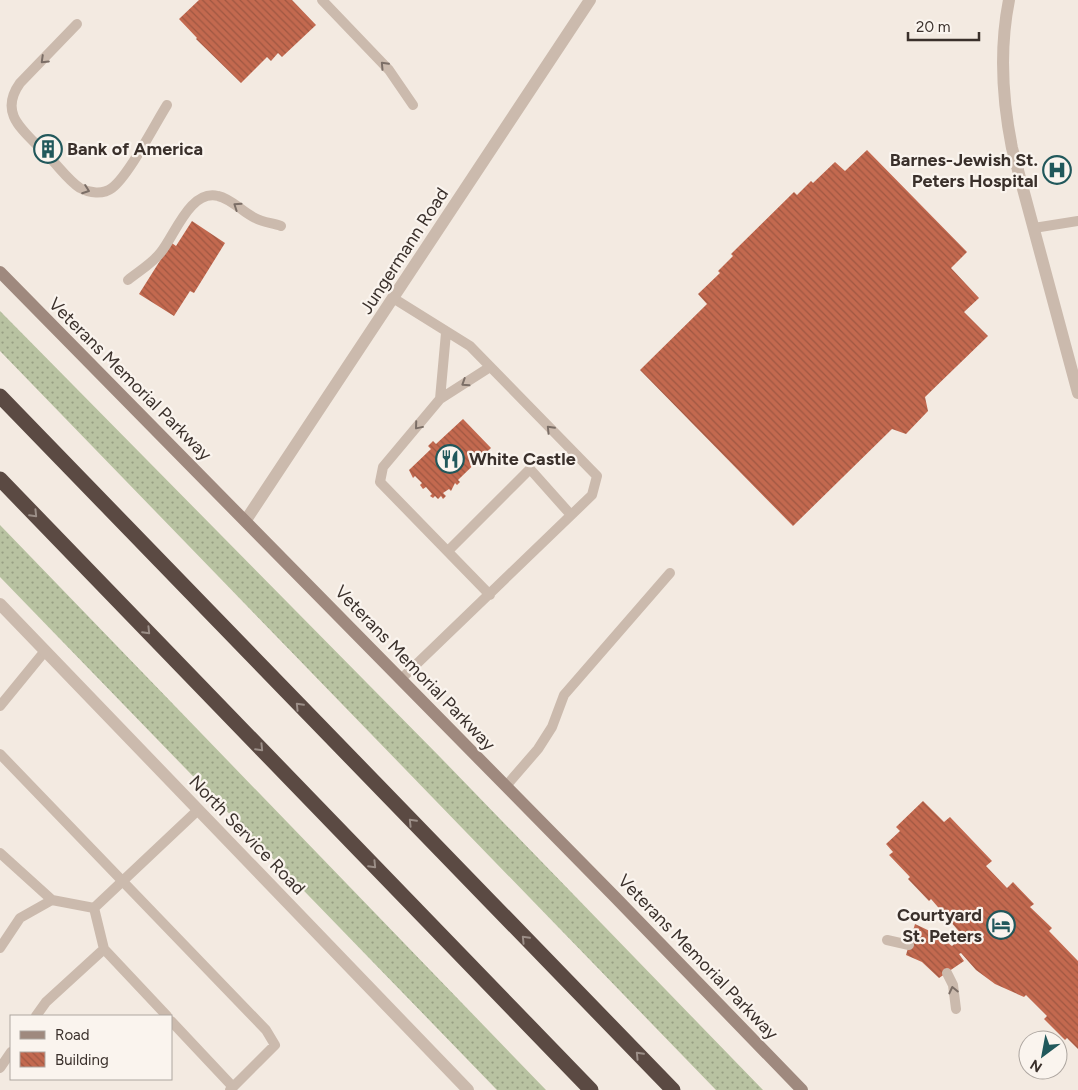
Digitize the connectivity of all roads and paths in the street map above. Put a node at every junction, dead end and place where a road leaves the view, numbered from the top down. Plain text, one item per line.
1 (322, 0) edge
2 (590, 0) edge
3 (1010, 0) edge
4 (77, 24) dead end
5 (167, 105) dead end
6 (413, 105) dead end
7 (39, 147) dead end
8 (50, 158) dead end
9 (1078, 221) edge
10 (280, 226) dead end
11 (1034, 228) junction
12 (0, 272) edge
13 (128, 280) dead end
14 (393, 298) junction
15 (446, 333) junction
16 (490, 367) junction
17 (1078, 393) edge
18 (0, 396) edge
19 (440, 399) junction
20 (0, 479) edge
21 (571, 515) junction
22 (246, 520) junction
23 (448, 551) junction
24 (670, 573) dead end
25 (490, 595) junction
26 (0, 604) edge
27 (45, 651) junction
28 (401, 679) junction
29 (0, 706) edge
30 (0, 754) edge
31 (506, 786) junction
32 (198, 810) junction
33 (0, 853) edge
34 (122, 880) junction
35 (52, 900) junction
36 (94, 908) junction
37 (887, 940) dead end
38 (909, 945) dead end
39 (0, 948) edge
40 (104, 949) junction
41 (947, 973) dead end
42 (956, 1009) dead end
43 (37, 1015) edge
44 (166, 1015) edge
45 (172, 1022) edge
46 (10, 1053) edge
47 (0, 1068) edge
48 (231, 1088) edge
49 (468, 1090) edge
50 (591, 1090) edge
51 (673, 1090) edge
52 (802, 1090) edge

6 -> 1 lane
2 - 14 street, Jungermann Road
3 - 11 street
4 -> 7 lane
8 -> 5 lane
9 - 11 lane
10 -> 13 lane
11 - 17 street
12 - 22 main road, Veterans Memorial Parkway
14 - 15 lane
14 - 22 street, Jungermann Road
15 - 16 lane
15 - 19 lane
16 -> 19 lane
21 -> 16 lane
51 -> 18 highway
19 -> 23 lane
20 -> 50 highway
21 - 23 lane
21 - 25 lane
22 - 28 main road, Veterans Memorial Parkway
23 - 25 lane
24 - 31 lane
25 - 28 lane
26 - 27 street, North Service Road
27 - 29 lane
27 - 32 street, North Service Road
28 - 31 main road, Veterans Memorial Parkway
30 - 34 lane
31 - 52 main road, Veterans Memorial Parkway
32 - 34 lane
32 - 49 street, North Service Road
33 - 35 lane
34 - 36 lane
34 - 48 lane
35 - 36 lane
35 - 39 lane
36 - 40 lane
37 - 38 lane
40 - 43 lane
40 - 44 lane
42 -> 41 lane
45 - 48 lane
46 - 47 lane

